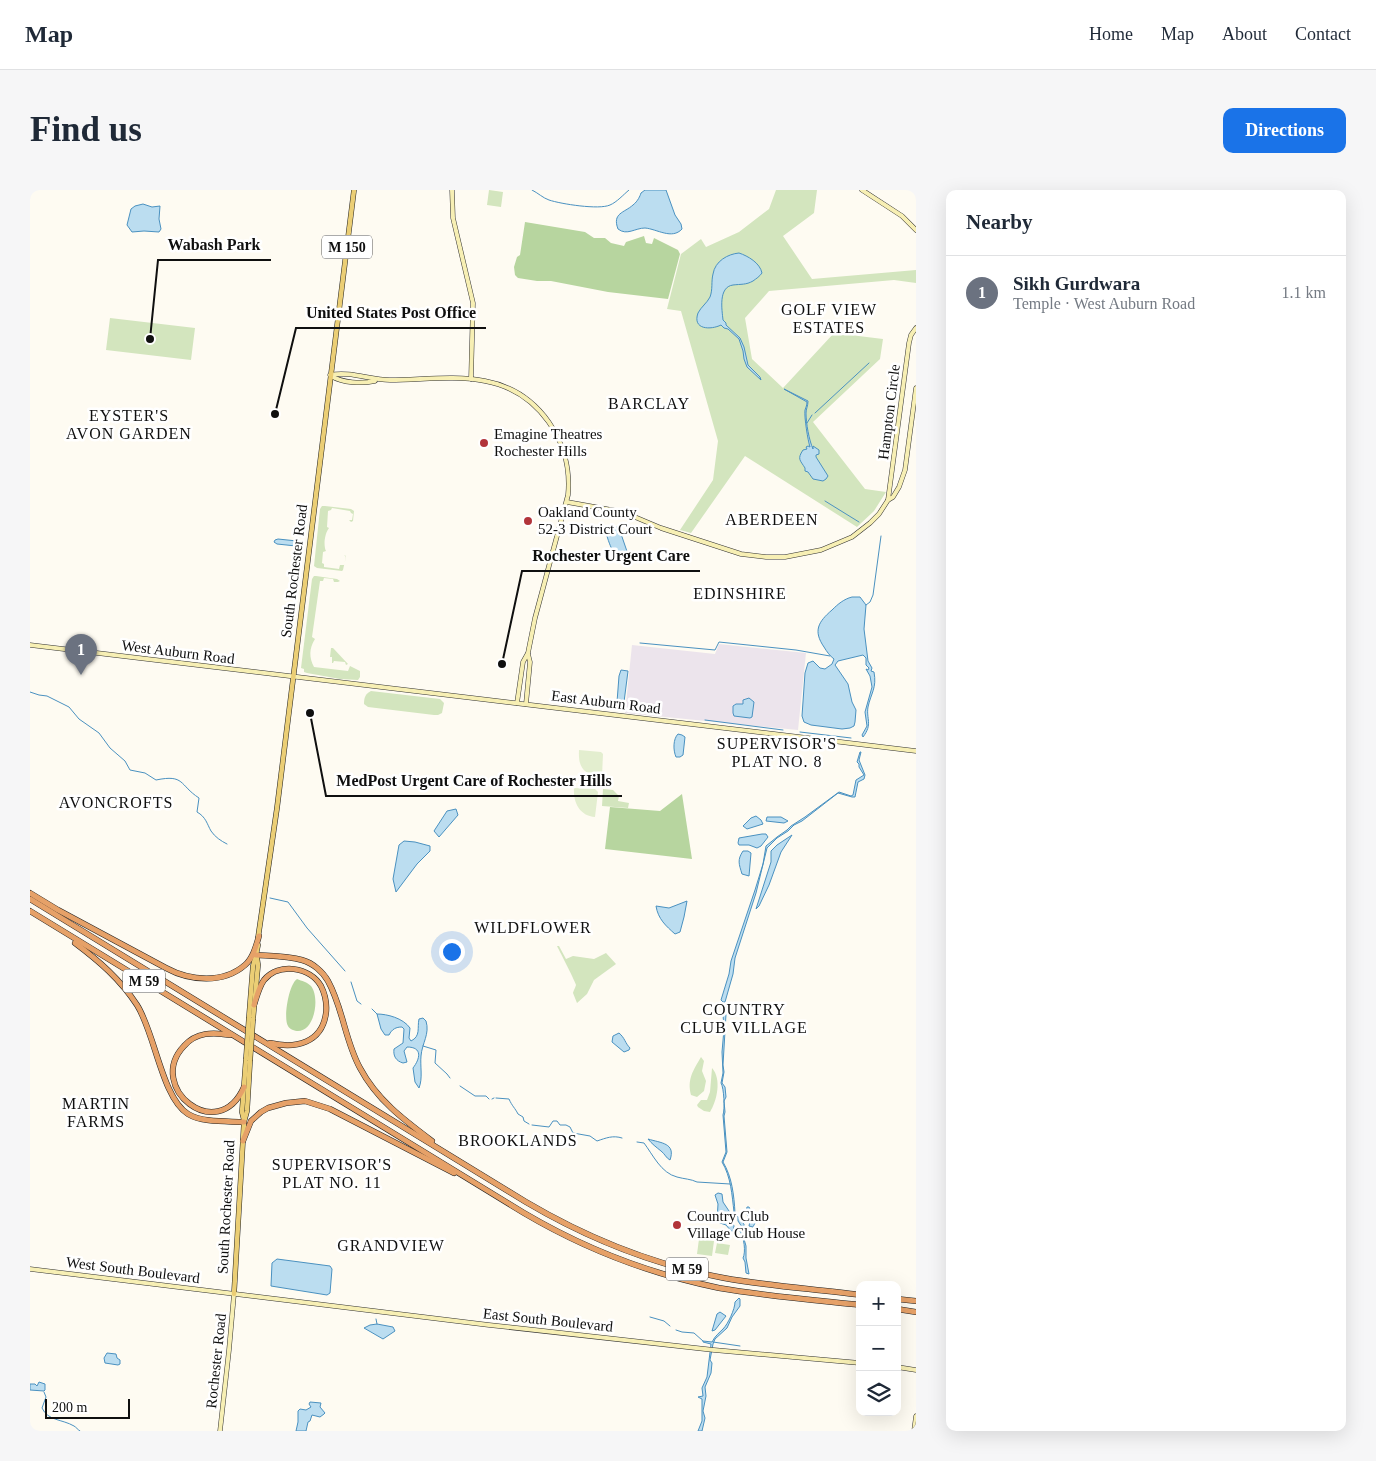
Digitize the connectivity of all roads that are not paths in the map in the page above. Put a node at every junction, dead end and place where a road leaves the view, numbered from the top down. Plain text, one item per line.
1 (354, 190) edge
2 (452, 190) edge
3 (862, 190) edge
4 (916, 230) edge
5 (916, 328) edge
6 (330, 375) junction
7 (471, 379) junction
8 (916, 388) edge
9 (888, 500) junction
10 (567, 502) junction
11 (30, 645) edge
12 (528, 653) junction
13 (293, 677) junction
14 (517, 703) junction
15 (526, 704) junction
16 (916, 751) edge
17 (30, 893) edge
18 (30, 899) edge
19 (30, 911) edge
20 (53, 926) junction
21 (259, 936) junction
22 (256, 955) junction
23 (254, 1005) junction
24 (251, 1018) junction
25 (235, 1037) junction
26 (263, 1042) junction
27 (248, 1060) junction
28 (244, 1087) junction
29 (244, 1122) junction
30 (243, 1141) junction
31 (459, 1161) junction
32 (493, 1194) junction
33 (30, 1269) edge
34 (234, 1294) junction
35 (856, 1295) edge
36 (901, 1299) edge
37 (914, 1301) edge
38 (856, 1305) edge
39 (901, 1310) edge
40 (914, 1311) edge
41 (856, 1363) edge
42 (901, 1368) edge
43 (916, 1370) edge
44 (916, 1416) edge
45 (220, 1431) edge
46 (914, 1431) edge

1 - 6 main road, South Rochester Road / M 150
2 - 7 street
3 - 4 street
5 - 9 street, Hampton Circle
6 - 7 street
6 - 13 main road, South Rochester Road / M 150
7 - 10 street
8 - 9 street, Hampton Circle
9 - 10 street, Hampton Circle
10 - 12 street
11 - 13 street, West Auburn Road
12 - 14 street
12 - 15 street
13 - 14 street, East Auburn Road
13 - 21 main road, South Rochester Road / M 150
14 - 15 street, East Auburn Road
15 - 16 street, East Auburn Road
17 - 21 highway
18 - 26 highway, M 59
19 - 20 highway, M 59
20 - 25 highway, M 59
20 - 29 highway
21 - 22 main road, South Rochester Road / M 150
22 - 23 main road, South Rochester Road / M 150
22 - 24 main road, South Rochester Road / M 150
22 - 31 highway
23 - 24 main road, South Rochester Road / M 150
23 - 26 highway
24 - 27 main road, South Rochester Road / M 150, bridge
25 - 28 highway
25 - 32 highway, M 59
26 - 31 highway, M 59
27 - 28 main road, South Rochester Road / M 150
27 - 29 main road, South Rochester Road / M 150
28 - 29 main road, South Rochester Road / M 150
29 - 30 main road, South Rochester Road
30 - 32 highway
30 - 34 main road, South Rochester Road
31 - 35 highway, M 59
32 - 38 highway, M 59
33 - 34 street, West South Boulevard
34 - 41 street, East South Boulevard
34 - 45 street, Rochester Road
36 - 37 highway
39 - 40 highway
42 - 43 street
44 - 46 street

